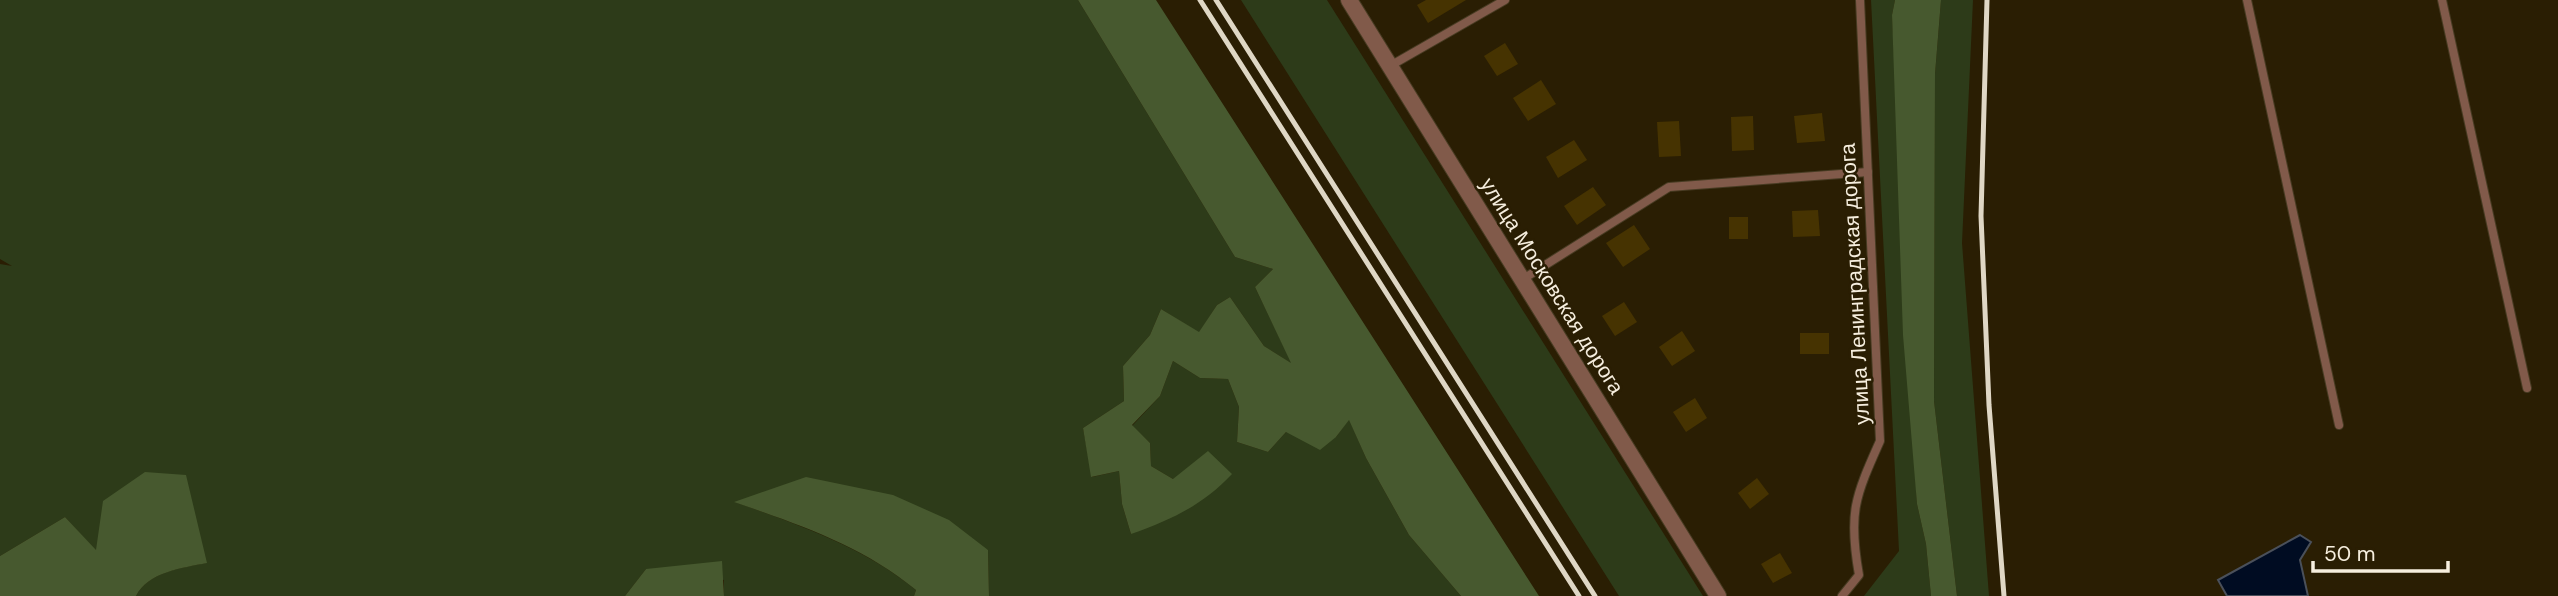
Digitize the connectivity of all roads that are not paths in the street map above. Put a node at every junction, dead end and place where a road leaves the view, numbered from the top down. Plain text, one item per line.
1 (1349, 0) edge
2 (1505, 0) edge
3 (1860, 0) edge
4 (2247, 0) edge
5 (2442, 0) edge
6 (1390, 66) junction
7 (1868, 172) junction
8 (1523, 279) junction
9 (2527, 388) dead end
10 (2339, 425) dead end
11 (1718, 596) edge
12 (1842, 596) edge

1 - 6 street, улица Московская дорога
2 - 6 lane
3 - 7 lane, улица Ленинградская дорога
4 - 10 lane
5 - 9 lane
6 - 8 street, улица Московская дорога
7 - 8 lane
7 - 12 lane, улица Ленинградская дорога
8 - 11 street, улица Московская дорога

